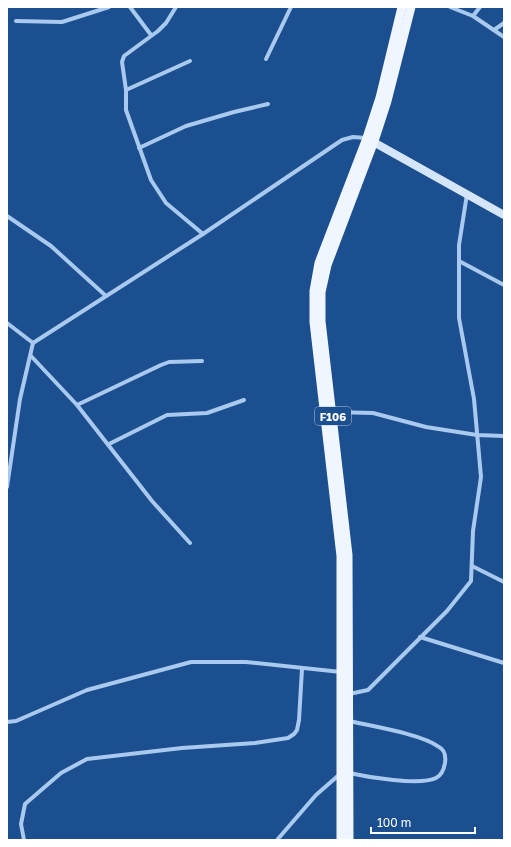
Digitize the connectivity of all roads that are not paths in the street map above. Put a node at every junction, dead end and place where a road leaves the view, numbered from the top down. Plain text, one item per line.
1 (109, 7) edge
2 (130, 7) edge
3 (176, 7) edge
4 (291, 7) edge
5 (402, 7) edge
6 (411, 7) edge
7 (450, 7) edge
8 (480, 7) edge
9 (473, 16) junction
10 (16, 21) dead end
11 (504, 23) edge
12 (494, 30) junction
13 (151, 35) junction
14 (504, 37) edge
15 (266, 60) dead end
16 (190, 61) dead end
17 (126, 90) junction
18 (268, 104) dead end
19 (371, 140) junction
20 (139, 148) junction
21 (468, 193) junction
22 (504, 215) edge
23 (7, 216) edge
24 (203, 234) junction
25 (459, 261) junction
26 (504, 285) edge
27 (106, 296) junction
28 (7, 323) edge
29 (33, 343) junction
30 (31, 356) junction
31 (202, 361) dead end
32 (244, 400) dead end
33 (77, 405) junction
34 (332, 412) junction
35 (477, 435) junction
36 (504, 436) edge
37 (108, 444) junction
38 (7, 487) edge
39 (190, 543) dead end
40 (472, 566) junction
41 (504, 582) edge
42 (420, 637) junction
43 (504, 663) edge
44 (302, 669) junction
45 (341, 672) junction
46 (349, 694) junction
47 (7, 722) edge
48 (349, 722) junction
49 (344, 774) junction
50 (24, 840) edge
51 (277, 840) edge
52 (341, 840) edge
53 (349, 840) edge

1 - 10 street
2 - 13 street
3 - 13 street
4 - 15 street
5 - 19 main road, F106
6 - 19 main road, F106
7 - 9 street
8 - 9 street
9 - 12 street
11 - 12 street
12 - 14 street
13 - 17 street
16 - 17 street
17 - 20 street
18 - 20 street
19 - 21 street
19 - 24 street
19 - 34 main road, F106
19 - 45 main road, F106
20 - 24 street
21 - 22 street
21 - 25 street
23 - 27 street
24 - 27 street
25 - 26 street
25 - 35 street
27 - 29 street
28 - 29 street
29 - 30 street
30 - 33 street
30 - 38 street
31 - 33 street
32 - 37 street
33 - 37 street
34 - 35 street
34 - 46 main road, F106
35 - 36 street
35 - 40 street
37 - 39 street
40 - 41 street
40 - 42 street
42 - 43 street
42 - 46 street
44 - 45 street
44 - 47 street
44 - 50 street
45 - 49 main road, F106
46 - 48 main road, F106
48 - 49 main road, F106
48 - 49 street
49 - 51 street
49 - 52 main road, F106
49 - 53 main road, F106

